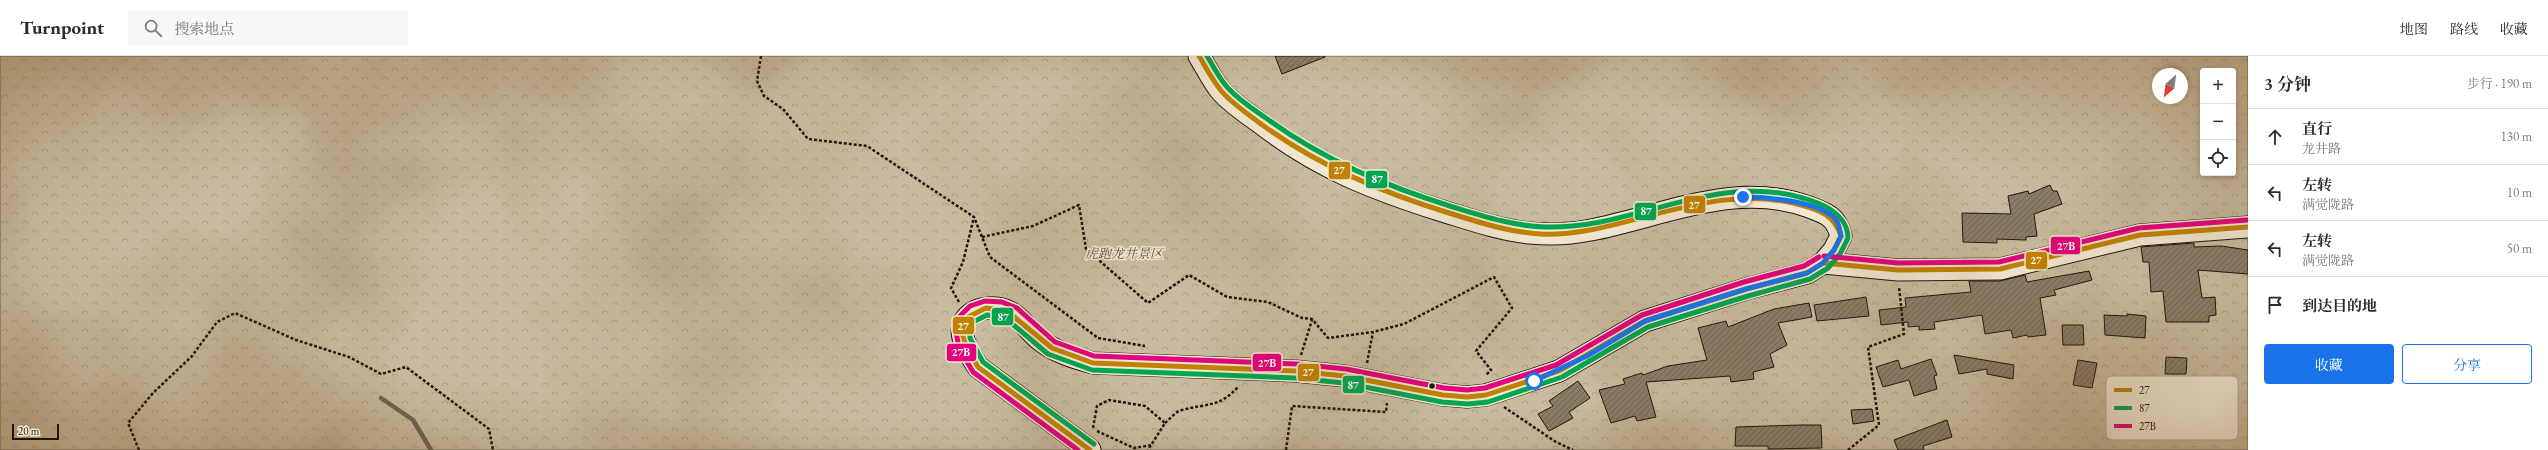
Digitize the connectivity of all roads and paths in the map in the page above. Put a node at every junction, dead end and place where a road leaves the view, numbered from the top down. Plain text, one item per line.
1 (761, 56) edge
2 (1199, 56) edge
3 (974, 217) junction
4 (2248, 227) edge
5 (982, 237) junction
6 (1823, 263) junction
7 (1898, 270) junction
8 (974, 312) junction
9 (1312, 319) junction
10 (1373, 332) junction
11 (1148, 346) dead end
12 (1253, 370) junction
13 (1295, 371) junction
14 (1364, 379) junction
15 (1390, 384) junction
16 (1477, 396) junction
17 (1165, 423) junction
18 (1153, 445) junction
19 (139, 450) edge
20 (493, 450) edge
21 (1090, 450) edge
22 (1148, 450) edge
23 (1286, 450) edge
24 (1573, 450) edge
25 (1848, 450) edge

1 - 3 path
2 - 6 street
3 - 5 path
3 - 8 path
4 - 7 street
5 - 9 path
5 - 11 path
6 - 7 street
6 - 16 street
7 - 25 path
8 - 12 street
8 - 21 street
9 - 10 path
9 - 13 path
10 - 14 path
10 - 16 path
12 - 13 street
12 - 17 path
13 - 14 street
14 - 15 street
15 - 16 street
15 - 23 path
16 - 24 path
17 - 18 path
17 - 18 path
18 - 22 path
19 - 20 path

